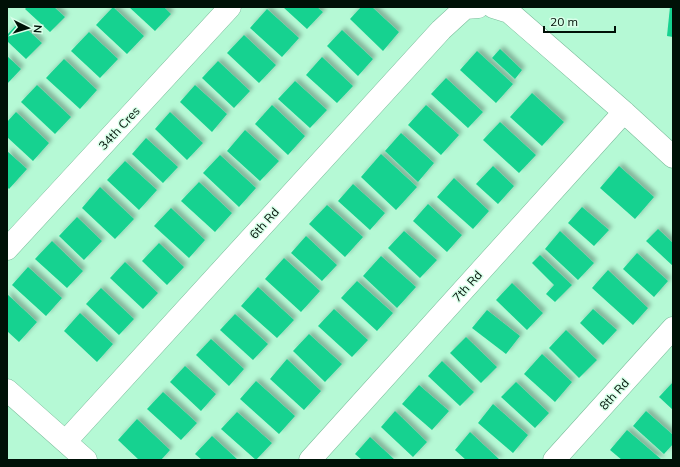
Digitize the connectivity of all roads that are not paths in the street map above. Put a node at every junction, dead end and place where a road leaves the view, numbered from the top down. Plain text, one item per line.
1 (230, 7) edge
2 (492, 7) edge
3 (472, 8) edge
4 (624, 112) junction
5 (673, 157) edge
6 (7, 249) edge
7 (673, 328) edge
8 (7, 390) edge
9 (66, 441) junction
10 (86, 460) edge
11 (310, 460) edge
12 (554, 460) edge

1 - 6 street, 34th Cres
2 - 4 street
3 - 9 street, 6th Rd
4 - 5 street
4 - 11 street, 7th Rd
7 - 12 street, 8th Rd
8 - 9 street
9 - 10 street

